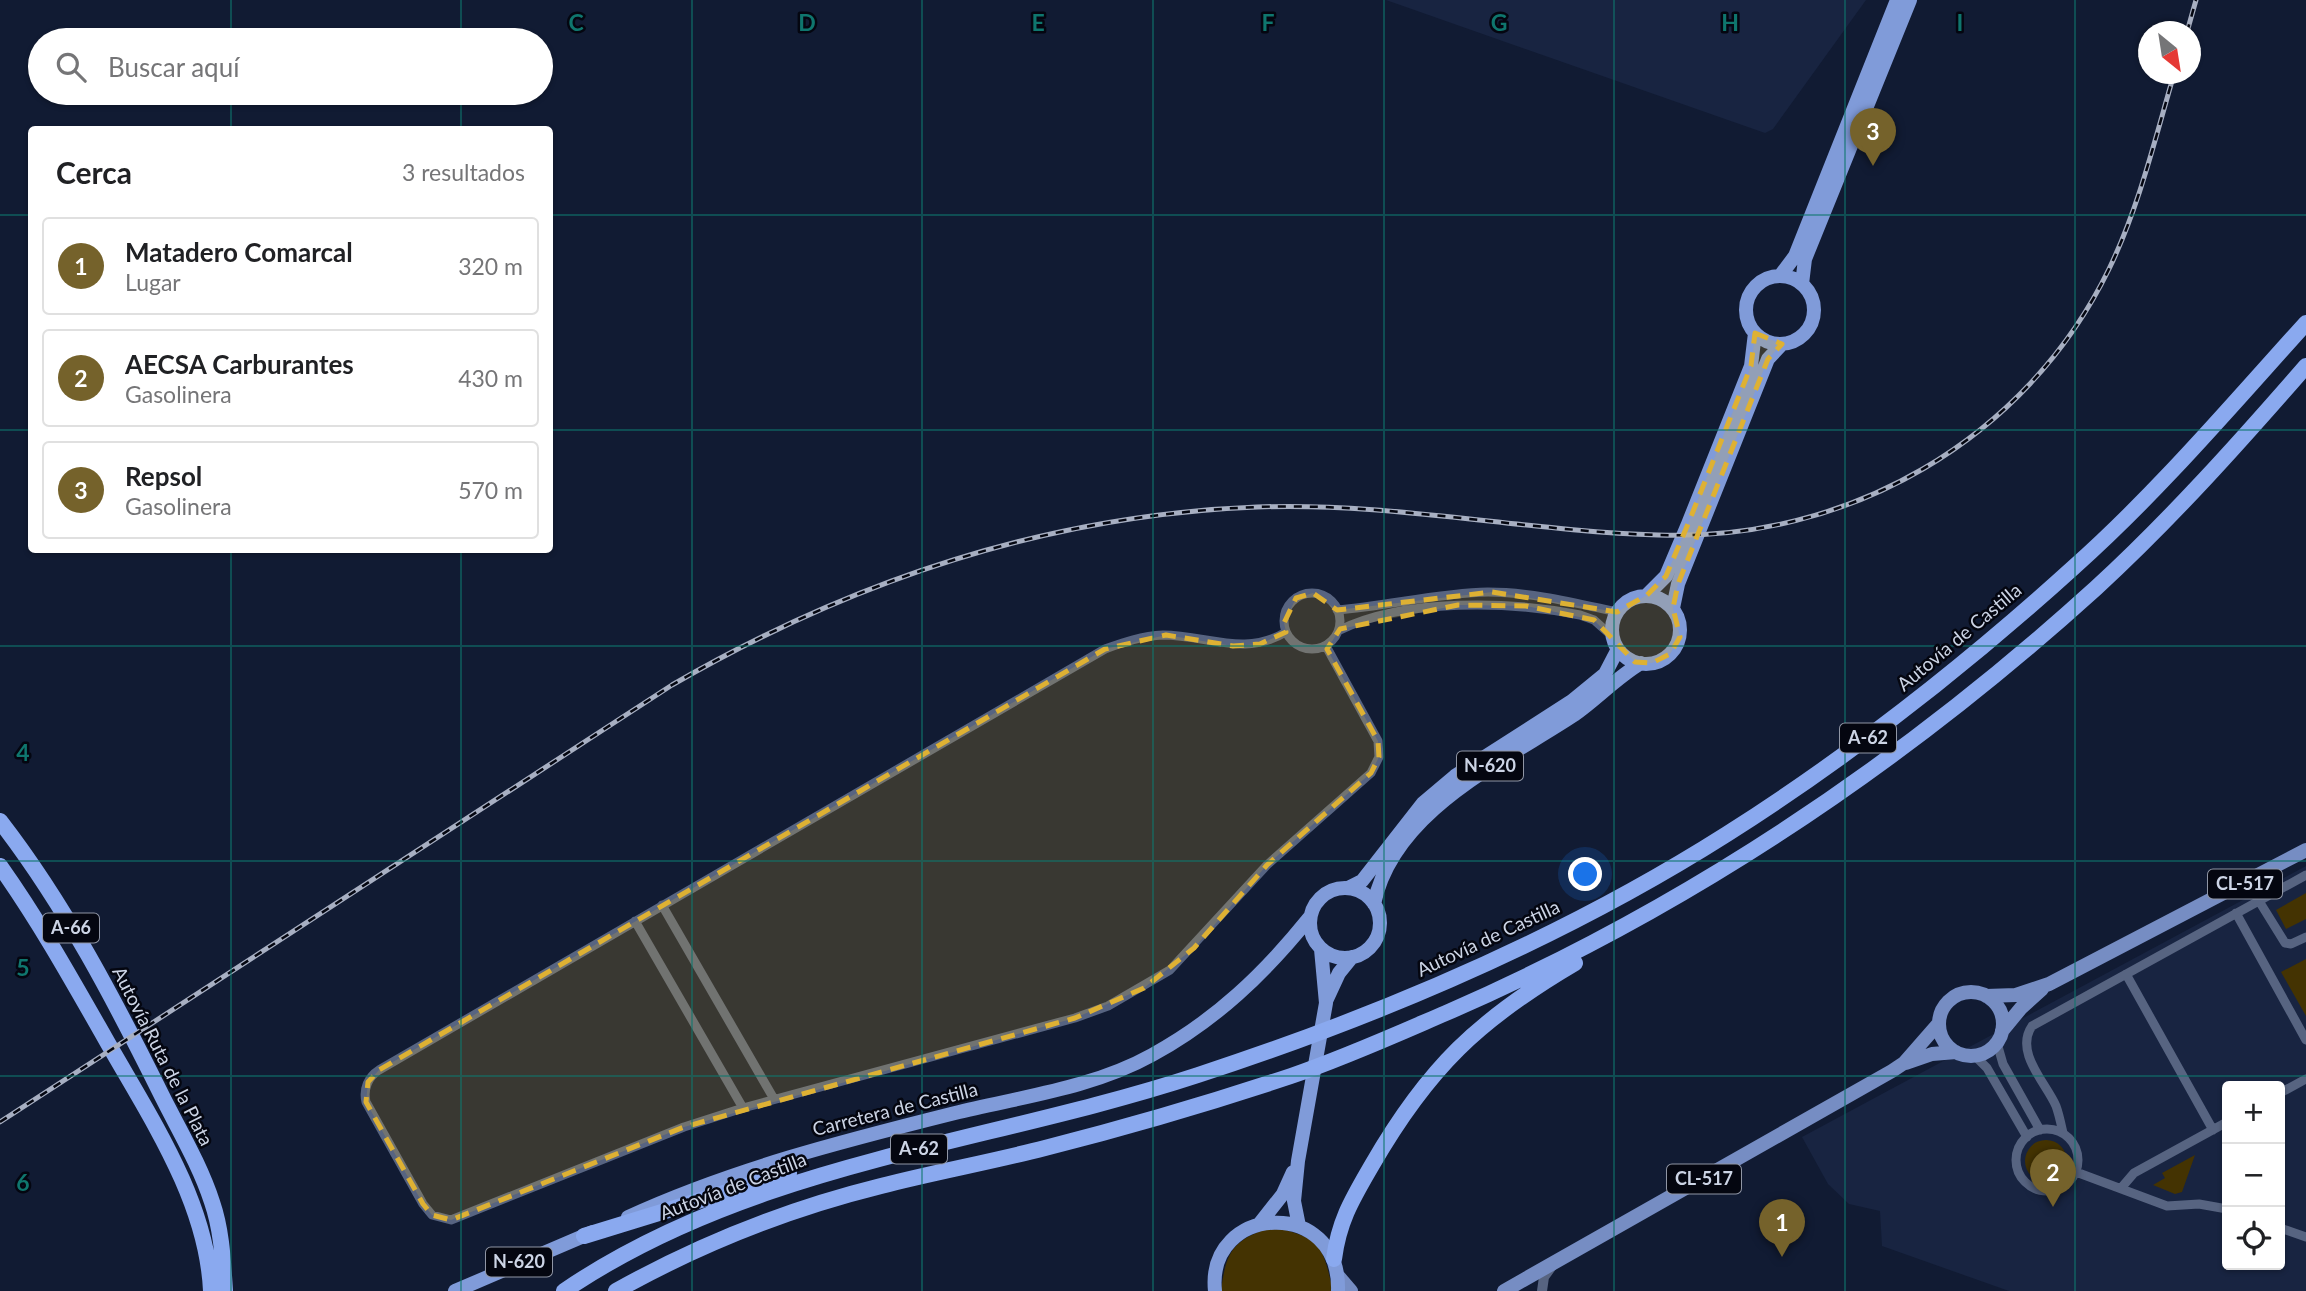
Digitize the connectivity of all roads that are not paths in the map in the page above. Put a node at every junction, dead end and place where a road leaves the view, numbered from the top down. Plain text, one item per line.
1 (1897, 0) edge
2 (1910, 0) edge
3 (1780, 276) junction
4 (1802, 284) junction
5 (2306, 323) edge
6 (1755, 333) junction
7 (1782, 344) junction
8 (2306, 366) edge
9 (1696, 525) junction
10 (1683, 558) junction
11 (1647, 595) junction
12 (1673, 608) junction
13 (1337, 610) junction
14 (1617, 612) junction
15 (1340, 629) junction
16 (1286, 632) junction
17 (1615, 643) junction
18 (1326, 646) junction
19 (1642, 663) junction
20 (0, 821) edge
21 (2306, 850) edge
22 (0, 866) edge
23 (2306, 875) edge
24 (1348, 888) junction
25 (1674, 900) junction
26 (2259, 901) junction
27 (1374, 904) junction
28 (662, 905) junction
29 (2236, 913) junction
30 (1310, 917) junction
31 (635, 920) junction
32 (2306, 937) edge
33 (1321, 950) junction
34 (1352, 957) junction
35 (2126, 974) junction
36 (2049, 984) junction
37 (1986, 996) junction
38 (1326, 1003) junction
39 (1939, 1023) junction
40 (1999, 1037) junction
41 (2306, 1040) edge
42 (1956, 1052) junction
43 (1975, 1055) junction
44 (1904, 1063) junction
45 (2306, 1079) edge
46 (2285, 1090) edge
47 (774, 1099) junction
48 (743, 1108) junction
49 (2222, 1125) edge
50 (2040, 1130) junction
51 (2213, 1130) junction
52 (2063, 1133) junction
53 (2027, 1137) junction
54 (932, 1146) junction
55 (1298, 1161) junction
56 (2076, 1172) junction
57 (2122, 1187) junction
58 (212, 1200) junction
59 (2222, 1208) edge
60 (1260, 1223) junction
61 (1299, 1226) junction
62 (2285, 1230) edge
63 (584, 1236) junction
64 (2306, 1237) edge
65 (1334, 1259) junction
66 (1555, 1263) junction
67 (1339, 1284) edge
68 (211, 1291) edge
69 (225, 1291) edge
70 (233, 1291) edge
71 (455, 1291) edge
72 (564, 1291) edge
73 (616, 1291) edge
74 (1215, 1291) edge
75 (1351, 1291) edge
76 (1504, 1291) edge
77 (1542, 1291) edge

1 - 3 highway, N-620
2 - 4 highway, N-620
3 - 4 highway
3 - 6 highway, N-620
4 - 7 highway, N-620
5 - 54 highway, Autovía de Castilla / A-62
6 - 7 highway
6 - 9 highway, N-620
7 - 9 highway, N-620
8 - 25 highway, A-62
9 - 10 highway, N-620
10 - 11 highway, N-620
10 - 12 highway, N-620
11 - 12 highway
11 - 14 highway, N-620
12 - 19 highway, N-620
13 - 14 street
13 - 15 street
13 - 16 street
14 - 17 highway, N-620
15 - 17 street
15 - 18 street
16 - 18 street
16 - 28 street
17 - 19 highway
17 - 24 highway, N-620
18 - 47 street
19 - 27 highway, N-620
20 - 58 highway, Autovía Ruta de la Plata / A-66
21 - 36 main road, CL-517
22 - 68 highway, Autovía Ruta de la Plata / A-66
23 - 26 street
24 - 27 highway
24 - 30 highway, N-620
25 - 65 highway
25 - 73 highway, A-62
26 - 29 street
26 - 32 street
27 - 34 highway, N-620
28 - 31 street
28 - 47 street
29 - 35 street
29 - 41 street
30 - 33 highway, N-620
30 - 63 highway, Carretera de Castilla
31 - 48 street
31 - 48 street
33 - 34 highway
33 - 38 highway, N-620
34 - 38 highway, N-620
35 - 51 street
35 - 52 street
36 - 37 main road, CL-517
36 - 40 main road, CL-517
37 - 39 main road, CL-517
37 - 40 main road
38 - 55 highway, N-620
39 - 42 main road
39 - 44 main road, CL-517
40 - 43 main road, CL-517
40 - 50 street
42 - 43 main road, CL-517
42 - 44 main road, CL-517
43 - 53 street
44 - 66 main road, CL-517
45 - 46 street
47 - 48 street
49 - 51 street
50 - 52 street
50 - 53 street
51 - 57 street
52 - 56 street
53 - 56 street
54 - 63 highway
54 - 72 highway, Autovía de Castilla / A-62
55 - 60 highway, N-620
55 - 61 highway, N-620
56 - 57 street
57 - 59 street
58 - 69 highway, Autovía Ruta de la Plata / A-66
58 - 70 highway
60 - 61 highway
60 - 74 highway, N-620
61 - 65 highway
62 - 64 street
63 - 71 highway, Carretera de Castilla / N-620
65 - 67 highway
66 - 76 main road, CL-517
66 - 77 street
67 - 75 main road

